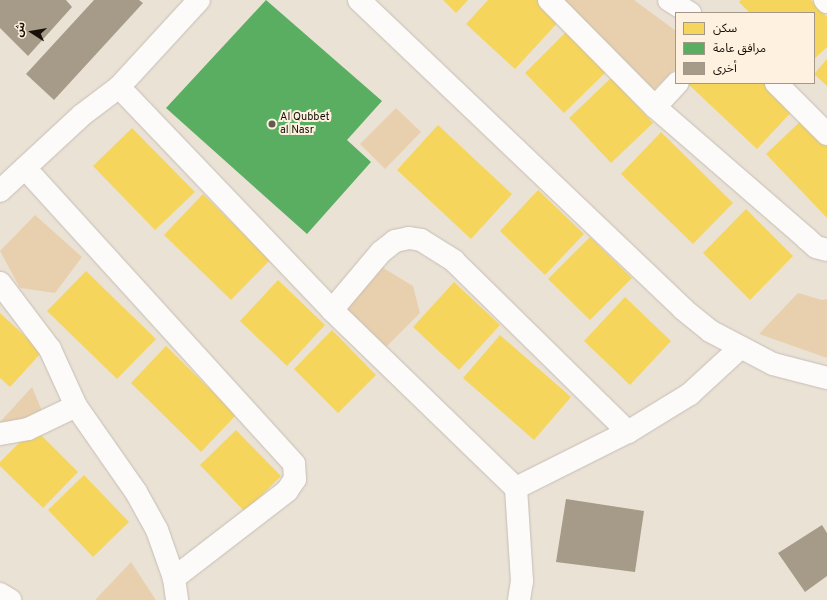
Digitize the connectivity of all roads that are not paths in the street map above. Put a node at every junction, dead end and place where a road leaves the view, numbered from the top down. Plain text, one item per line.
1 (199, 0) edge
2 (359, 0) edge
3 (549, 0) edge
4 (669, 0) edge
5 (688, 12) edge
6 (676, 84) edge
7 (777, 84) edge
8 (119, 88) junction
9 (655, 107) junction
10 (827, 134) edge
11 (25, 168) junction
12 (0, 191) edge
13 (827, 250) edge
14 (0, 283) edge
15 (332, 310) junction
16 (739, 348) junction
17 (827, 378) edge
18 (76, 406) junction
19 (628, 432) junction
20 (0, 434) edge
21 (516, 488) junction
22 (174, 578) junction
23 (0, 594) edge
24 (10, 600) edge
25 (177, 600) edge
26 (519, 600) edge

1 - 8 street
2 - 16 street
3 - 9 street
4 - 5 street
6 - 9 street
7 - 10 street
8 - 11 street
8 - 15 street
9 - 13 street
11 - 12 street
11 - 22 street
14 - 18 street
15 - 19 street
15 - 21 street
16 - 17 street
16 - 19 street
18 - 20 street
18 - 22 street
19 - 21 street
21 - 26 street
22 - 25 street
23 - 24 street

